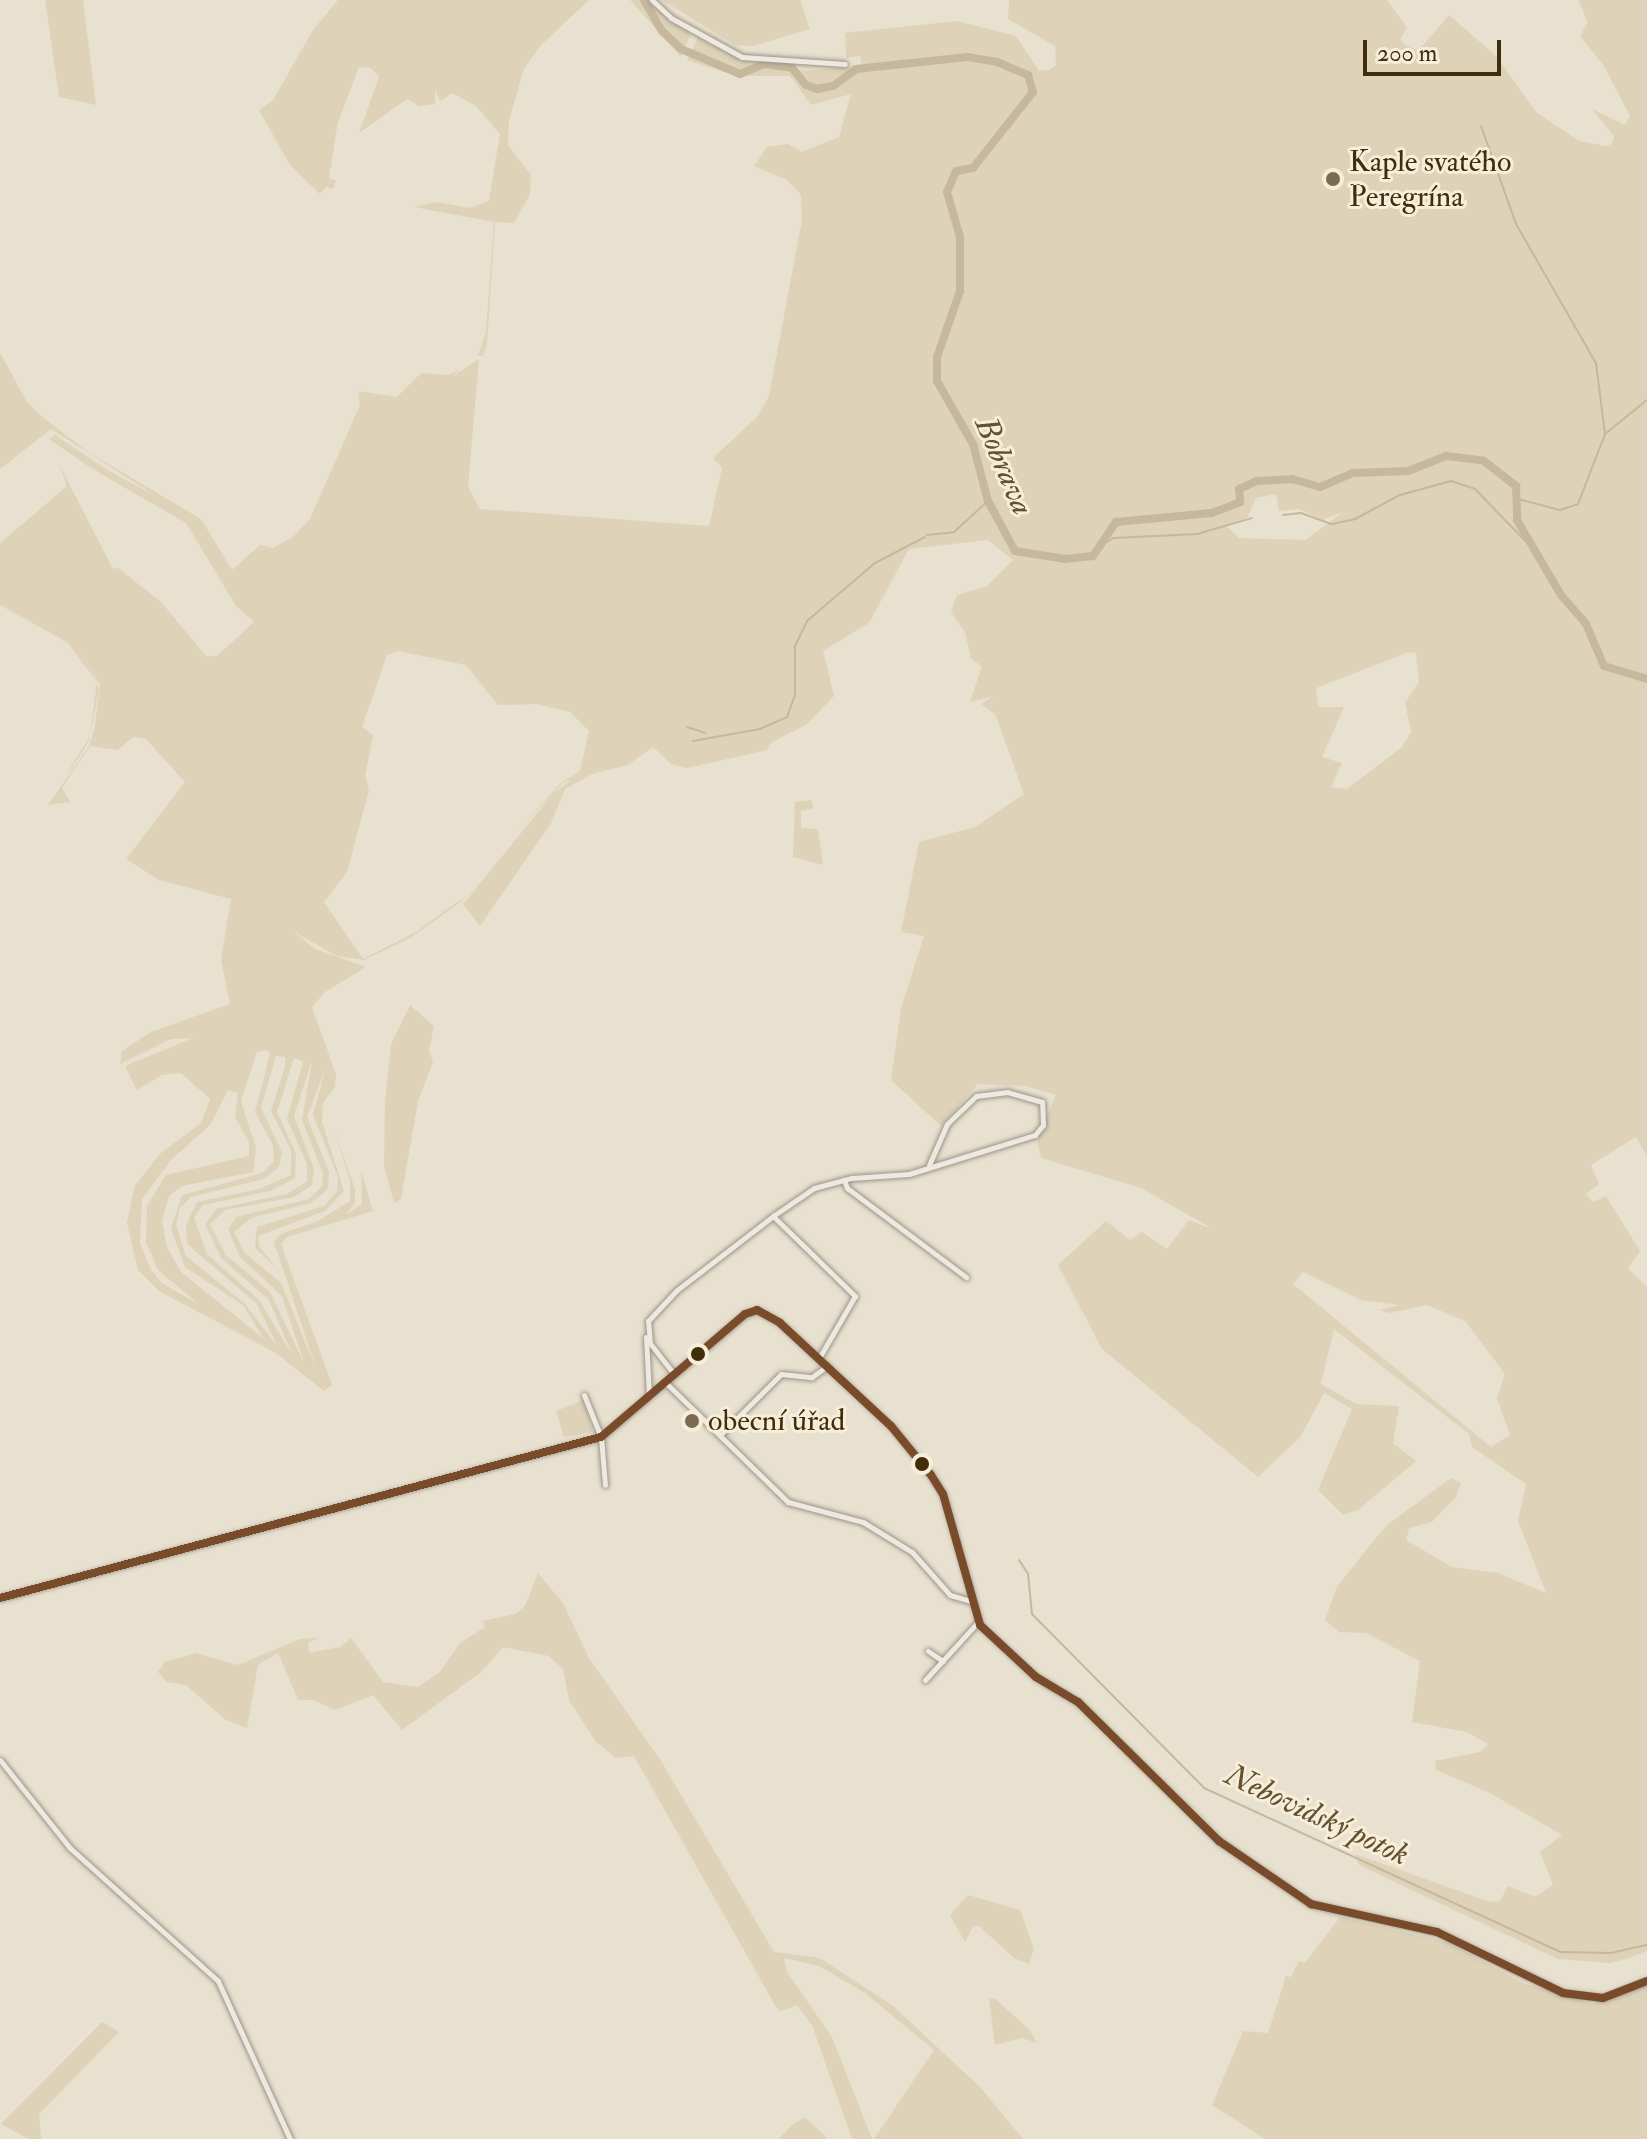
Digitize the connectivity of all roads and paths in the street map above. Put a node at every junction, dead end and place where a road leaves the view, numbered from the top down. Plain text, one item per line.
1 (652, 0) edge
2 (845, 64) dead end
3 (929, 1165) junction
4 (844, 1180) junction
5 (773, 1216) junction
6 (966, 1277) dead end
7 (647, 1332) junction
8 (819, 1358) junction
9 (827, 1366) junction
10 (674, 1374) junction
11 (665, 1382) junction
12 (584, 1395) dead end
13 (649, 1396) junction
14 (720, 1435) junction
15 (601, 1437) junction
16 (605, 1485) dead end
17 (0, 1598) edge
18 (971, 1601) junction
19 (978, 1622) junction
20 (928, 1651) dead end
21 (943, 1661) junction
22 (925, 1680) dead end
23 (0, 1760) edge
24 (1647, 1981) edge
25 (290, 2139) edge

1 - 2 street
3 - 3 street
3 - 4 street
4 - 5 street
4 - 6 street
5 - 7 street
5 - 8 street
7 - 10 street
7 - 13 street
8 - 9 street
8 - 10 street
9 - 14 street
9 - 18 street
10 - 11 street
11 - 13 street
11 - 14 street
12 - 15 street
13 - 15 street
14 - 18 street
15 - 16 street
15 - 17 street
18 - 19 street
19 - 21 street
19 - 24 street
20 - 21 street
21 - 22 street
23 - 25 street

